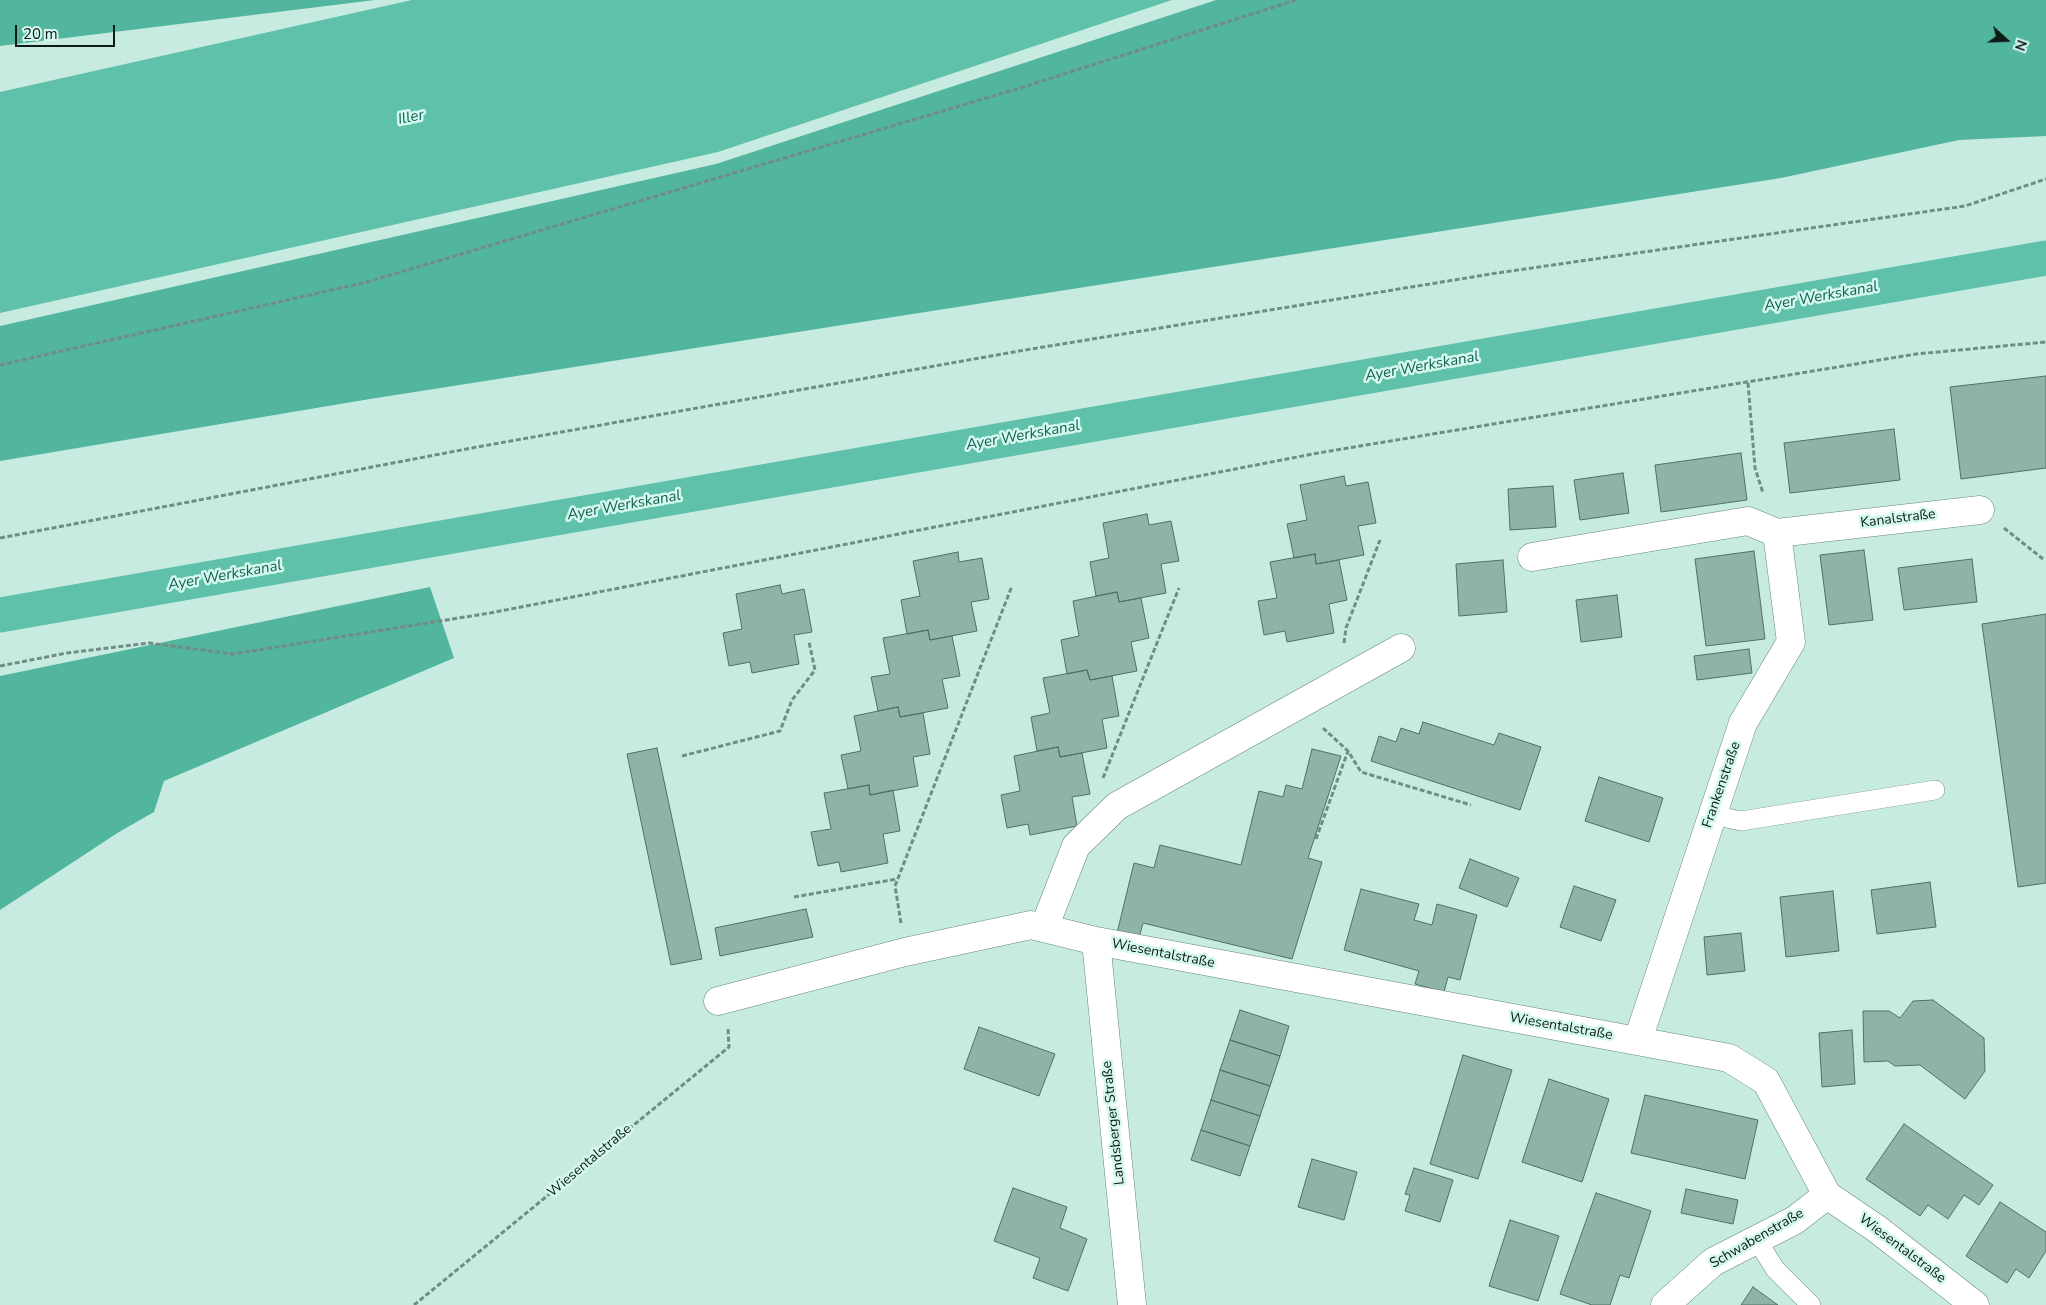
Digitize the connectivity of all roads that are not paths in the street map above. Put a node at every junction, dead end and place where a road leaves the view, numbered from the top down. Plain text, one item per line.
1 (1980, 510) road end
2 (1776, 533) junction
3 (1532, 557) dead end
4 (1401, 648) dead end
5 (1936, 790) dead end
6 (1712, 815) junction
7 (1044, 928) junction
8 (1096, 941) junction
9 (722, 1000) road end
10 (1638, 1040) junction
11 (1827, 1195) junction
12 (1757, 1240) junction
13 (1132, 1305) edge
14 (1665, 1305) edge
15 (1810, 1305) edge
16 (1975, 1305) edge

1 - 2 street, Kanalstraße
2 - 3 street
2 - 6 street, Frankenstraße
4 - 7 street
5 - 6 lane
6 - 10 street, Frankenstraße
7 - 8 street, Wiesentalstraße
7 - 9 street, Wiesentalstraße
8 - 10 street, Wiesentalstraße
8 - 13 street, Landsberger Straße
10 - 11 street, Wiesentalstraße
11 - 12 street, Schwabenstraße
11 - 16 street, Wiesentalstraße
12 - 14 street, Schwabenstraße
12 - 15 lane

